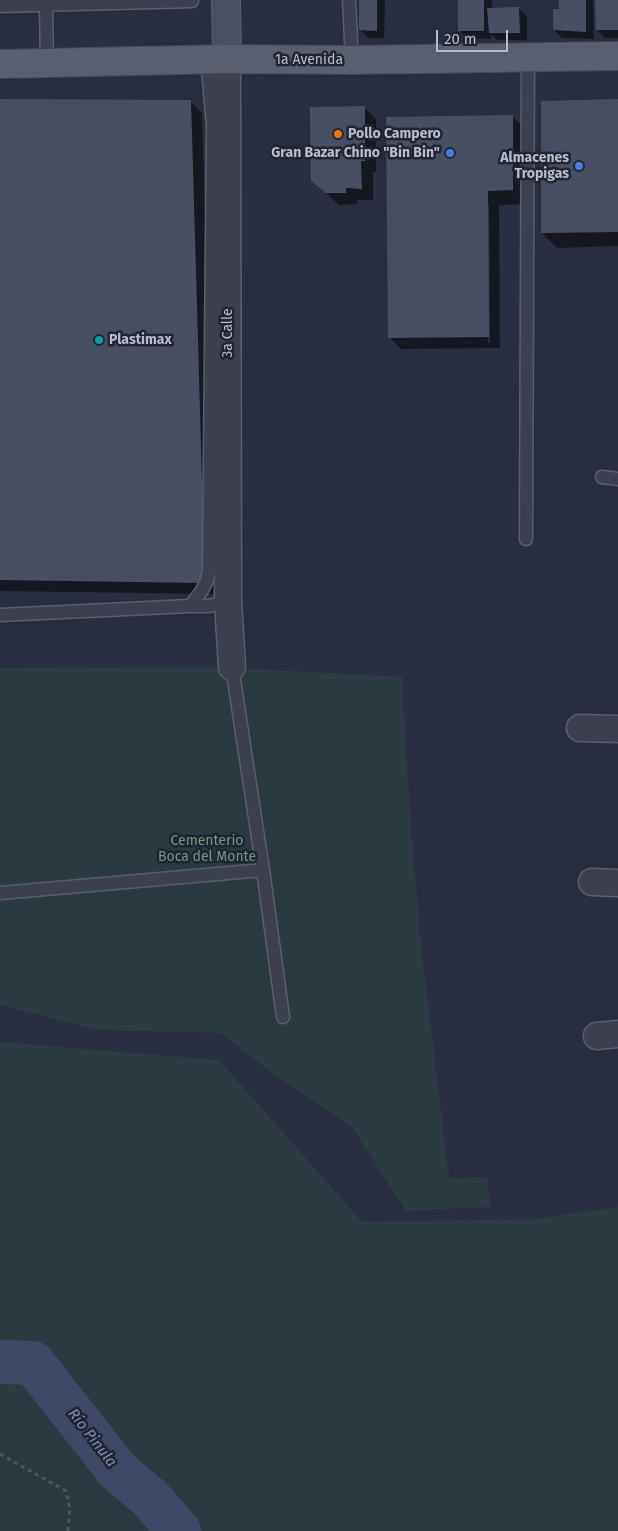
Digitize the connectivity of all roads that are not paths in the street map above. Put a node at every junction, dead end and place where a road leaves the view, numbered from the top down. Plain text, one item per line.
1 (226, 0) edge
2 (349, 0) edge
3 (192, 1) edge
4 (46, 2) edge
5 (0, 6) edge
6 (618, 56) edge
7 (528, 57) junction
8 (217, 59) junction
9 (352, 60) junction
10 (47, 63) junction
11 (0, 64) edge
12 (602, 477) dead end
13 (618, 479) edge
14 (526, 539) dead end
15 (228, 601) junction
16 (190, 606) junction
17 (0, 615) edge
18 (232, 667) joint
19 (580, 728) dead end
20 (618, 730) edge
21 (263, 870) junction
22 (592, 882) dead end
23 (618, 884) edge
24 (0, 893) edge
25 (283, 1017) dead end

1 - 8 street, 3a Calle
2 - 9 lane
3 - 4 lane
4 - 5 lane
4 - 10 lane
6 - 7 main road, 1a Avenida
7 - 9 main road, 1a Avenida
7 - 14 lane
8 - 9 main road, 1a Avenida
8 - 10 main road, 1a Avenida
8 - 15 street, 3a Calle
8 - 16 lane
10 - 11 main road, 1a Avenida
12 - 13 lane
15 - 16 lane
15 - 18 street, 3a Calle
16 - 17 lane
18 - 21 lane
19 - 20 street
21 - 24 lane
21 - 25 lane
22 - 23 street

